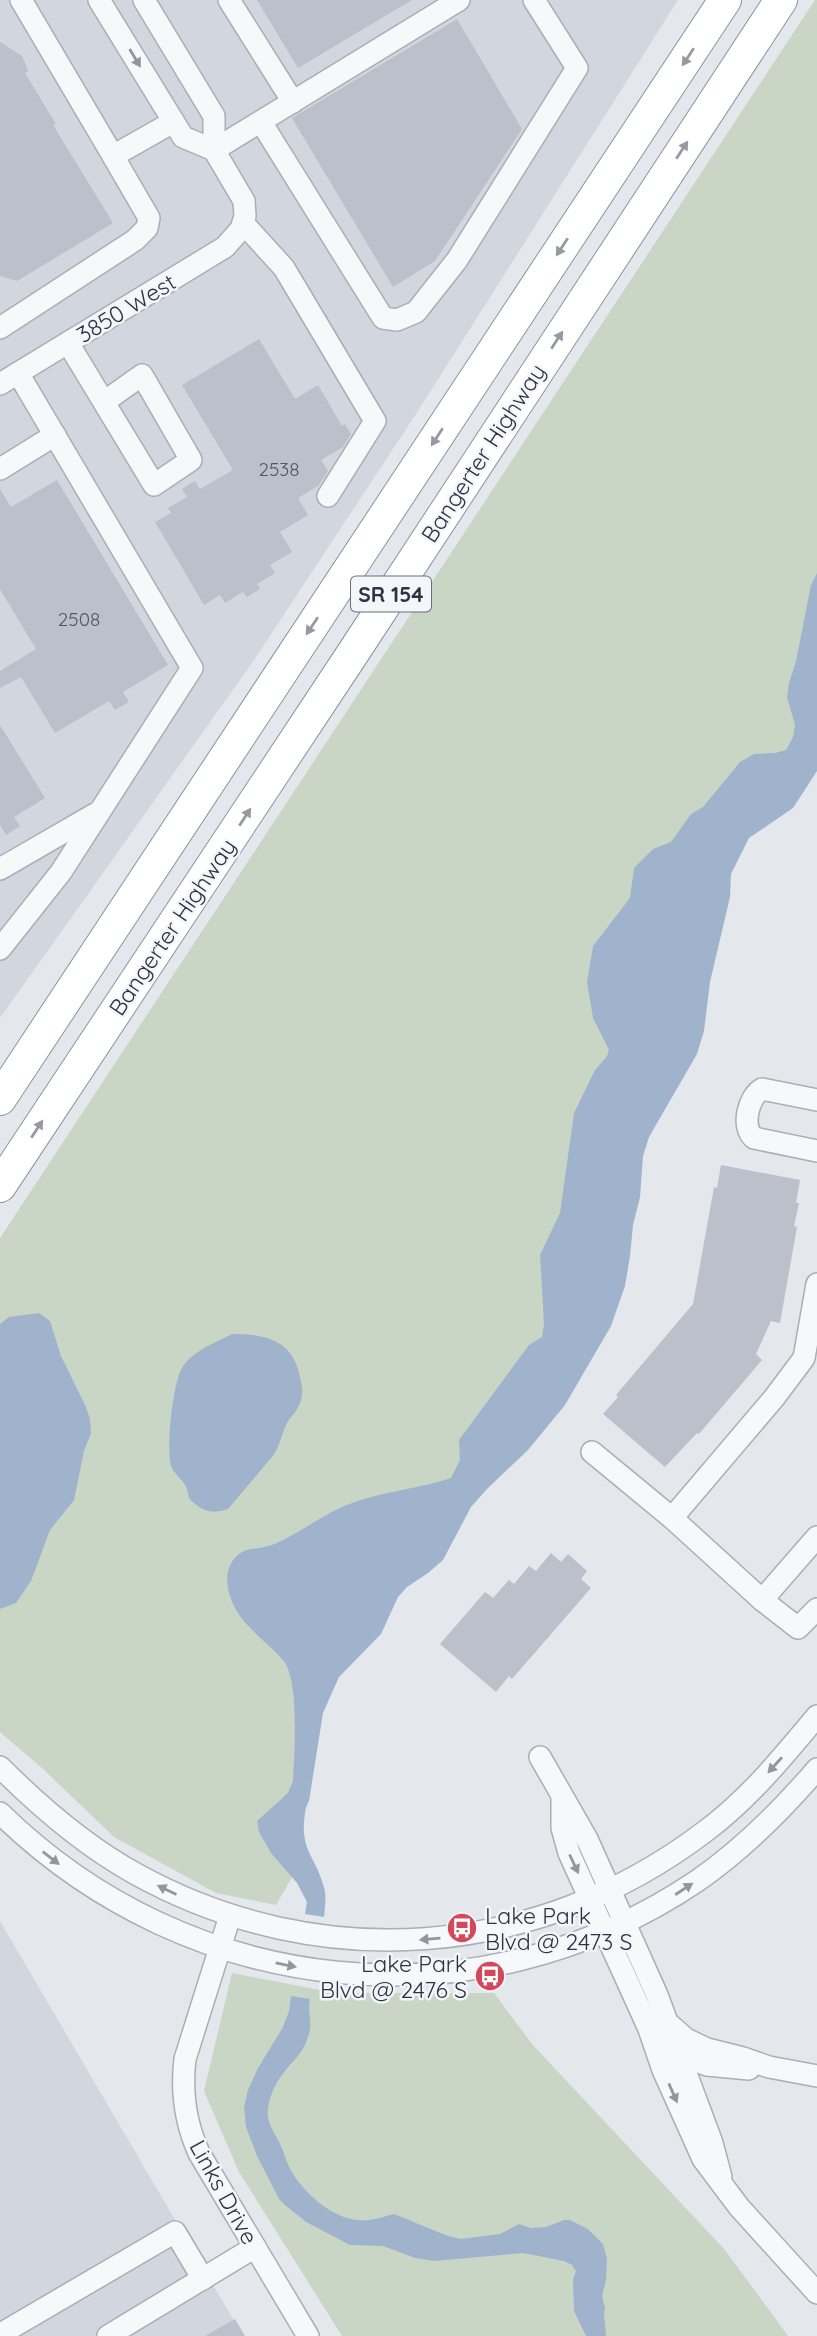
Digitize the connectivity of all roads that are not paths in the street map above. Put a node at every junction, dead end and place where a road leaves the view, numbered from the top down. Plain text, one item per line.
1 (21, 0) edge
2 (99, 0) edge
3 (144, 0) edge
4 (229, 0) edge
5 (459, 0) edge
6 (534, 0) edge
7 (725, 0) edge
8 (780, 0) edge
9 (293, 102) junction
10 (173, 122) junction
11 (261, 122) junction
12 (214, 150) junction
13 (113, 156) junction
14 (243, 223) junction
15 (0, 328) edge
16 (68, 343) junction
17 (5, 380) edge
18 (104, 402) junction
19 (55, 435) junction
20 (0, 469) edge
21 (328, 496) dead end
22 (100, 811) junction
23 (0, 869) edge
24 (0, 949) edge
25 (0, 1099) edge
26 (817, 1100) edge
27 (817, 1151) edge
28 (0, 1186) edge
29 (817, 1284) edge
30 (810, 1364) edge
31 (592, 1452) dead end
32 (673, 1518) junction
33 (817, 1537) edge
34 (762, 1600) junction
35 (817, 1609) edge
36 (817, 1716) edge
37 (540, 1757) dead end
38 (0, 1767) edge
39 (817, 1769) edge
40 (562, 1798) junction
41 (0, 1813) edge
42 (610, 1891) junction
43 (591, 1900) junction
44 (230, 1916) junction
45 (625, 1922) junction
46 (605, 1931) junction
47 (220, 1949) junction
48 (659, 2026) junction
49 (681, 2056) junction
50 (769, 2067) junction
51 (817, 2077) edge
52 (722, 2183) junction
53 (255, 2248) junction
54 (202, 2279) junction
55 (817, 2293) edge
56 (7, 2336) edge
57 (108, 2336) edge
58 (308, 2336) edge

1 - 13 street
2 -> 10 street
3 - 12 street
4 - 9 street
5 - 9 street
6 - 11 street
7 -> 25 highway, Bangerter Highway / SR 154
28 -> 8 highway, Bangerter Highway / SR 154
9 - 11 street
10 - 12 street
10 - 13 street
11 - 12 street
12 - 14 street
13 - 15 street
14 - 16 street, 3850 West
14 - 21 street
16 - 17 street, 3850 West
16 - 18 street
17 - 19 street
18 - 18 street
19 - 20 street
19 - 22 street
22 - 23 street
22 - 24 street
26 - 27 street
29 - 30 street
30 - 32 street
31 - 32 street
32 - 34 street
33 - 34 street
34 - 35 street
36 -> 42 street
37 - 40 street
44 -> 38 street
45 -> 39 street
40 - 42 street
40 -> 43 street
41 -> 47 street
42 - 43 street
42 - 45 street
43 -> 44 street
43 - 46 street
44 - 47 street, Links Drive
45 - 46 street
45 - 48 street
47 -> 46 street
46 - 48 street
47 - 53 street, Links Drive
48 - 49 street
48 - 50 street
48 -> 52 street
49 - 50 street
49 - 52 street
50 - 51 street
52 - 55 street
53 - 54 street
53 - 58 street, Links Drive
54 - 56 street
54 - 57 street

